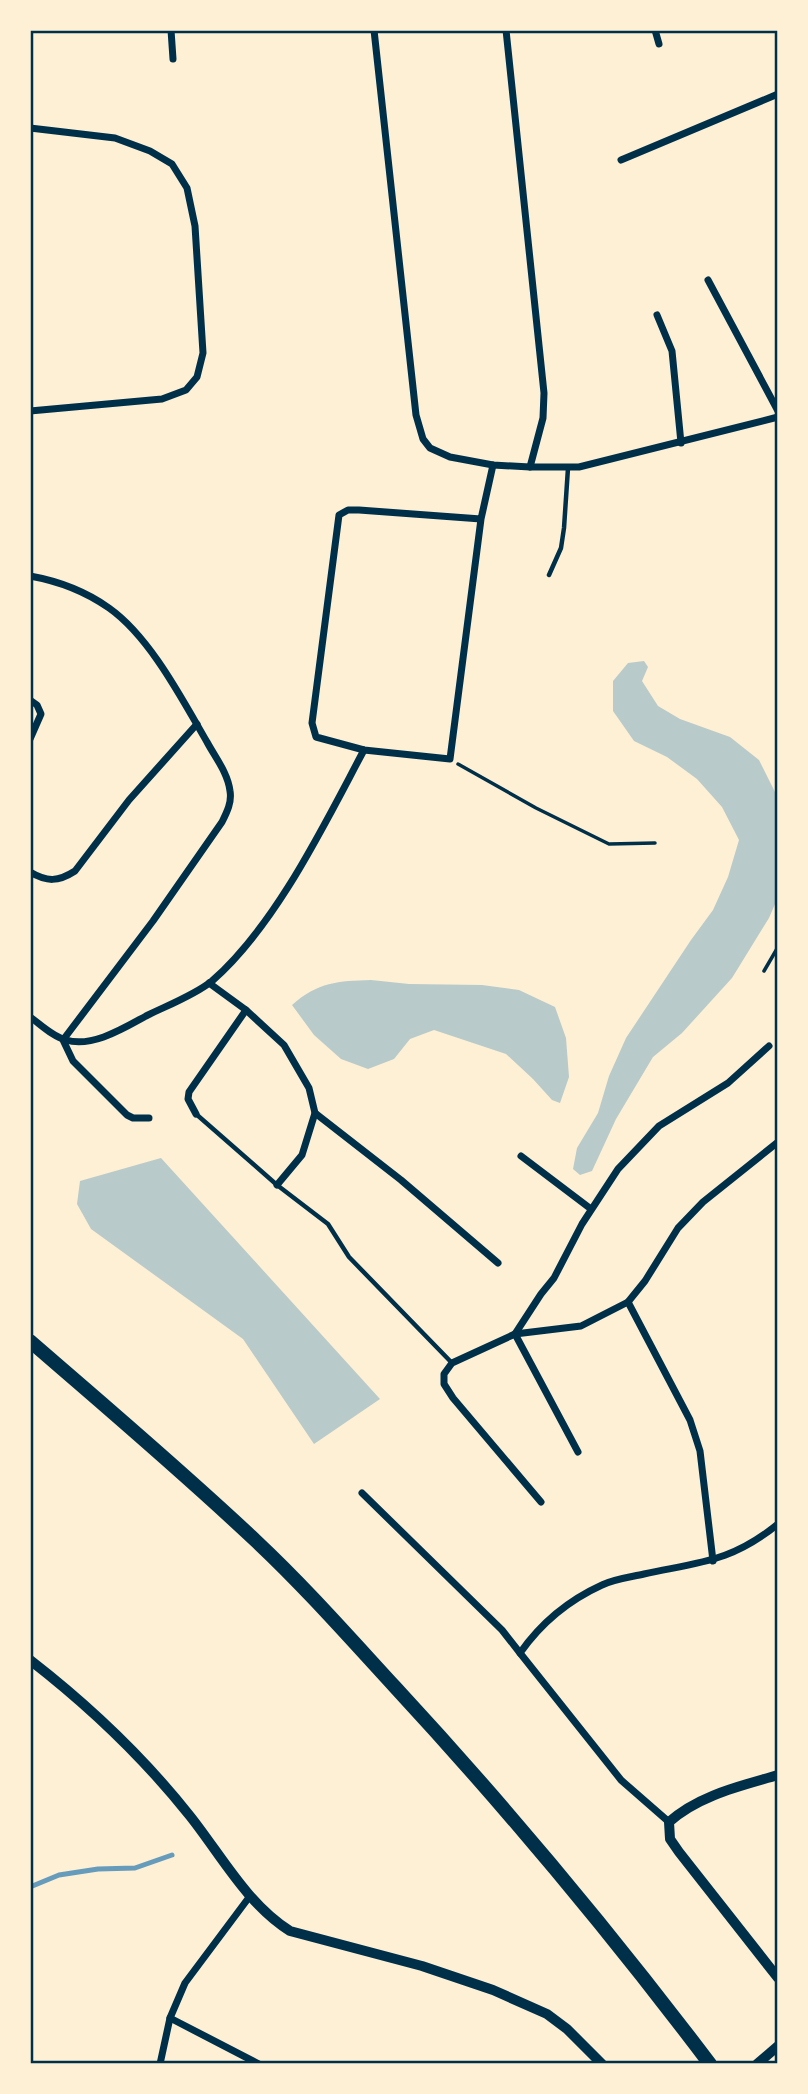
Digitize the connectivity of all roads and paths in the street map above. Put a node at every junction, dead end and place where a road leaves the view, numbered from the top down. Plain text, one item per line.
1 (171, 30) edge
2 (374, 30) edge
3 (506, 30) edge
4 (655, 30) edge
5 (659, 44) dead end
6 (173, 58) dead end
7 (778, 94) edge
8 (30, 128) edge
9 (621, 160) dead end
10 (708, 280) dead end
11 (657, 315) dead end
12 (30, 411) edge
13 (778, 411) edge
14 (778, 417) edge
15 (681, 443) junction
16 (493, 465) junction
17 (530, 467) junction
18 (569, 467) junction
19 (481, 519) junction
20 (549, 575) dead end
21 (30, 576) edge
22 (30, 700) edge
23 (197, 724) junction
24 (30, 739) edge
25 (364, 750) junction
26 (450, 759) junction
27 (655, 843) dead end
28 (30, 872) edge
29 (778, 947) edge
30 (764, 971) dead end
31 (209, 983) junction
32 (246, 1010) junction
33 (30, 1017) edge
34 (63, 1040) junction
35 (769, 1045) dead end
36 (196, 1114) joint
37 (315, 1114) junction
38 (149, 1118) dead end
39 (778, 1142) edge
40 (521, 1156) dead end
41 (277, 1185) junction
42 (590, 1209) junction
43 (498, 1263) dead end
44 (628, 1302) junction
45 (515, 1334) junction
46 (30, 1341) edge
47 (452, 1363) junction
48 (578, 1452) dead end
49 (362, 1493) dead end
50 (541, 1502) dead end
51 (778, 1524) edge
52 (713, 1561) junction
53 (520, 1653) junction
54 (30, 1660) edge
55 (778, 1775) edge
56 (669, 1822) junction
57 (250, 1896) junction
58 (778, 1978) edge
59 (170, 2018) junction
60 (778, 2046) edge
61 (160, 2064) edge
62 (259, 2064) edge
63 (602, 2064) edge
64 (710, 2064) edge
65 (757, 2064) edge

1 - 6 street
2 - 16 street
3 - 17 street
4 - 5 street
7 - 9 street
8 - 12 street
10 - 13 street
11 - 15 street
14 - 15 street
15 - 18 street
16 - 17 street
16 - 19 street
17 - 18 street
18 - 20 lane
19 - 25 street
19 - 26 street
21 - 23 street
22 - 24 street
23 - 28 street
23 - 34 street
25 - 26 street
25 - 31 street
26 - 27 path
29 - 30 path
31 - 32 street
31 - 34 street
32 - 36 street
32 - 37 street
33 - 34 street
34 - 38 street
35 - 42 street
36 - 41 lane
37 - 41 street
37 - 43 street
39 - 44 street
40 - 42 street
41 - 47 lane
42 - 45 street
44 - 45 street
44 - 52 street
45 - 47 street
45 - 48 street
46 - 64 highway
47 - 50 street
49 - 53 street
51 - 52 street
52 - 53 street
53 - 56 street
54 - 57 main road
55 - 56 main road
56 - 58 main road
57 - 59 street
57 - 63 main road
59 - 61 street
59 - 62 street
60 - 65 main road

